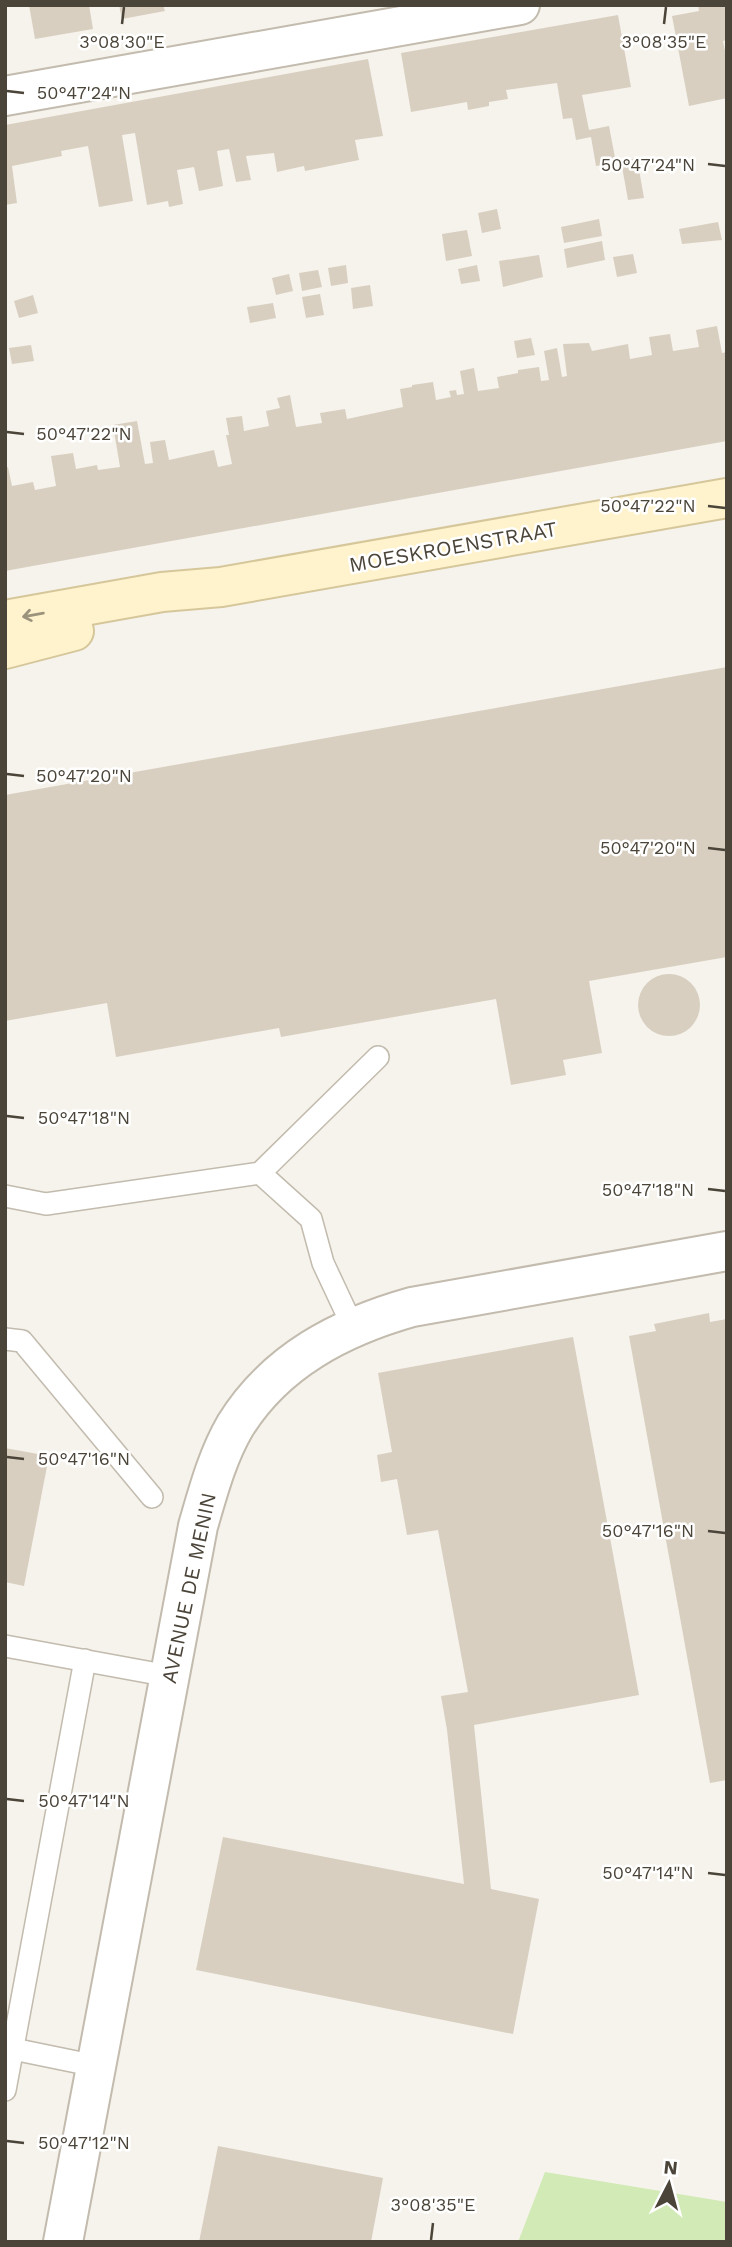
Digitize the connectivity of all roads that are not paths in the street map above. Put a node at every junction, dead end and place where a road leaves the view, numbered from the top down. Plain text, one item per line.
1 (520, 5) edge
2 (5, 96) edge
3 (727, 498) edge
4 (221, 587) junction
5 (5, 620) edge
6 (5, 649) edge
7 (378, 1057) dead end
8 (260, 1173) junction
9 (5, 1196) edge
10 (727, 1251) edge
11 (353, 1327) junction
12 (5, 1339) edge
13 (152, 1497) dead end
14 (5, 1646) edge
15 (85, 1660) junction
16 (169, 1676) junction
17 (13, 2049) junction
18 (96, 2066) junction
19 (5, 2090) edge
20 (62, 2242) edge

1 - 2 street
3 - 4 main road, MOESKROENSTRAAT
4 -> 5 main road, MOESKROENSTRAAT
4 - 6 main road, MOESKROENSTRAAT
7 - 8 lane
8 - 9 lane
8 - 11 lane
10 - 11 street, AVENUE DE MENIN
11 - 16 street, AVENUE DE MENIN
12 - 13 lane
14 - 15 lane
15 - 16 lane
15 - 17 lane
16 - 18 street, AVENUE DE MENIN
17 - 18 lane
17 - 19 lane
18 - 20 street, AVENUE DE MENIN

